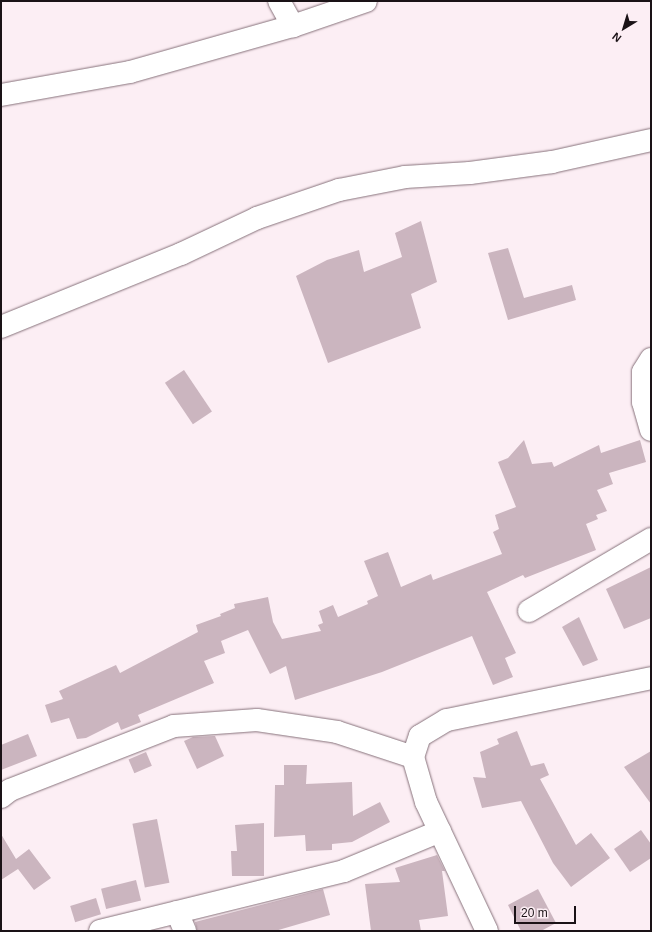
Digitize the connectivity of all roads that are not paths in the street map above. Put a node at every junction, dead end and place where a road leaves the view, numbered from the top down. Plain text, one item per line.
1 (279, 1) edge
2 (294, 1) edge
3 (366, 1) edge
4 (293, 26) junction
5 (1, 96) edge
6 (651, 140) edge
7 (1, 327) edge
8 (651, 359) edge
9 (651, 430) edge
10 (651, 539) edge
11 (529, 611) dead end
12 (651, 678) edge
13 (413, 757) junction
14 (1, 797) edge
15 (440, 831) junction
16 (181, 921) edge
17 (100, 931) edge
18 (487, 931) edge

1 - 4 street
2 - 4 street
3 - 4 street
4 - 5 street
6 - 7 street
8 - 9 street
10 - 11 street
12 - 13 street
13 - 14 street
13 - 15 street
15 - 16 street
15 - 18 street
16 - 17 street

